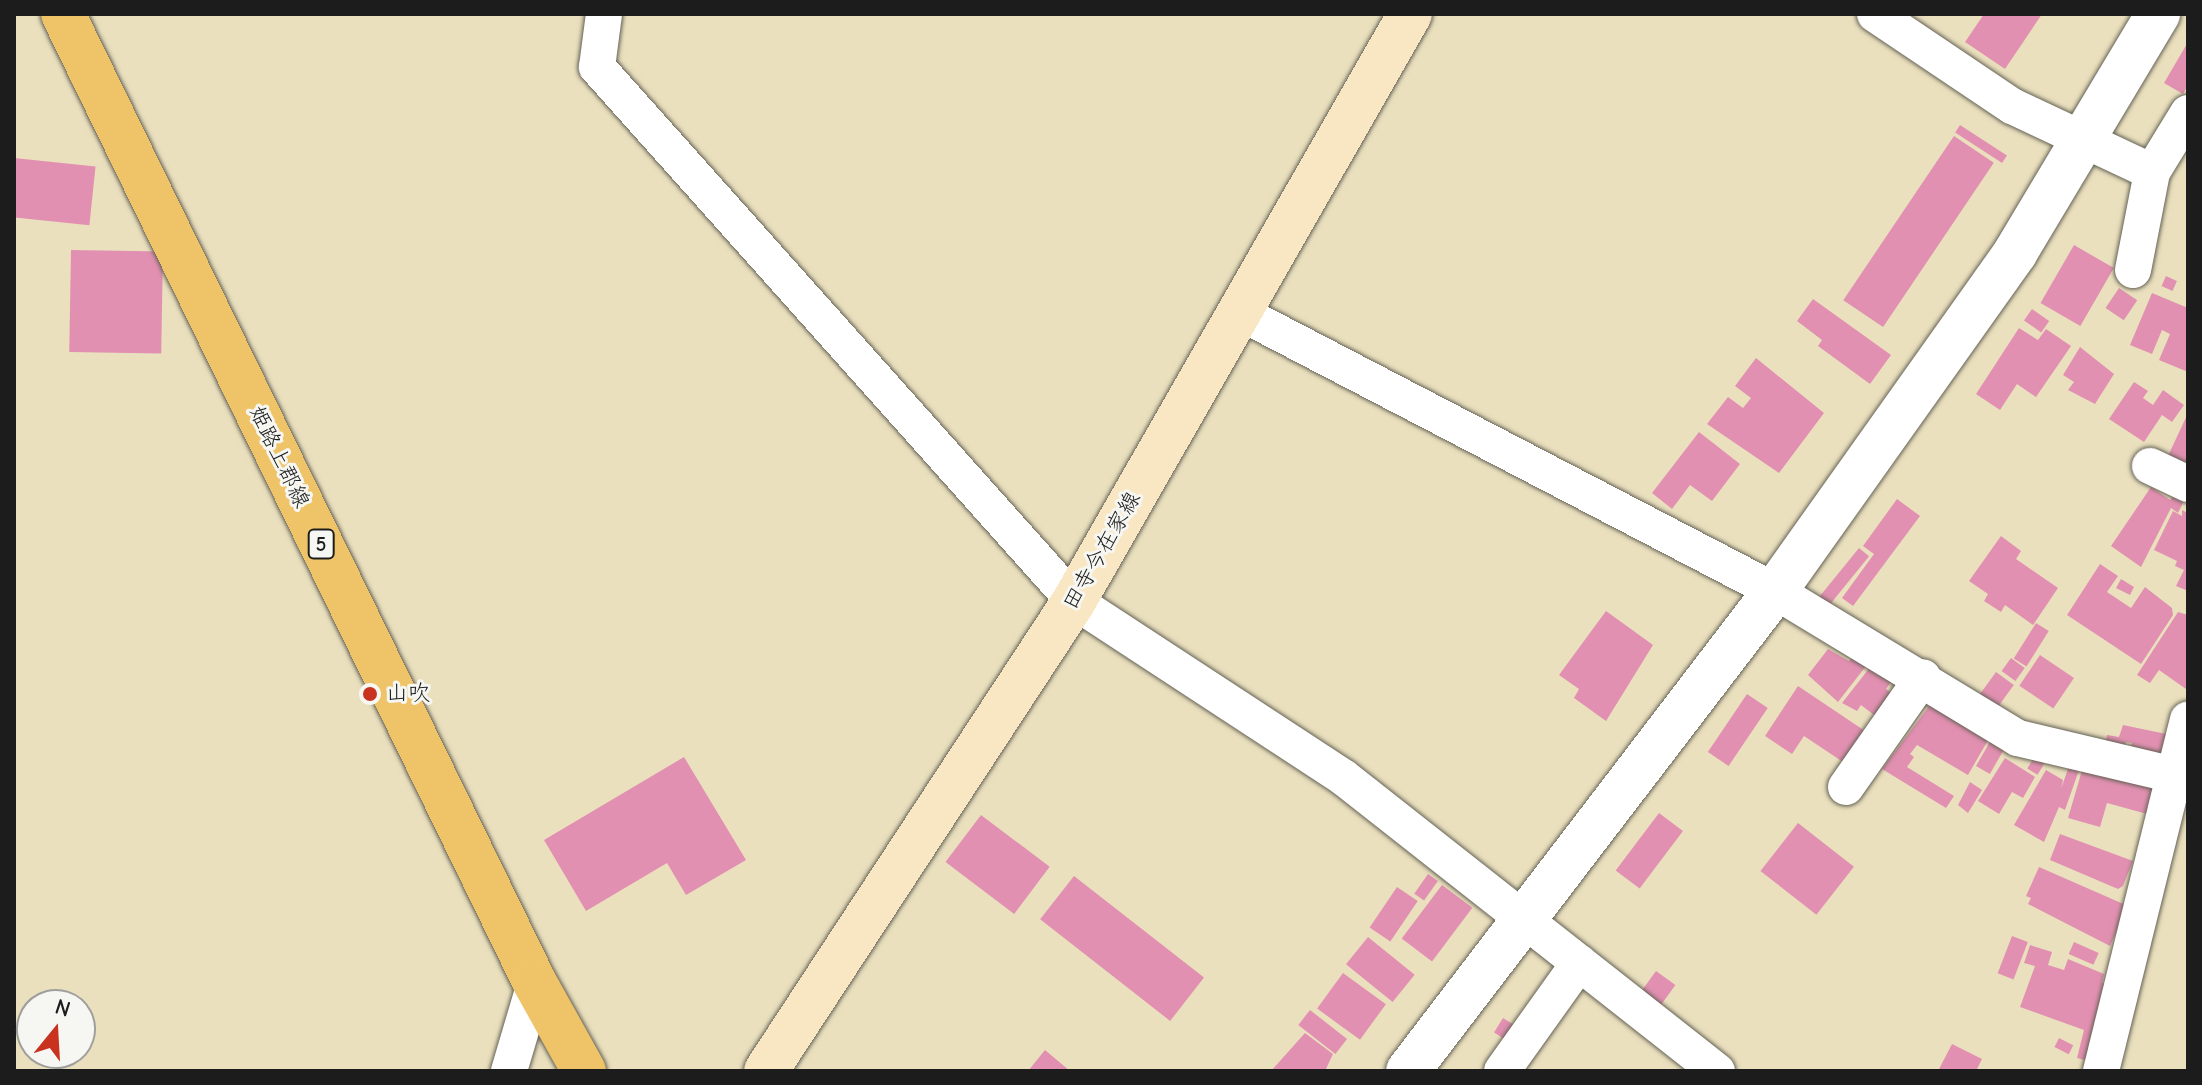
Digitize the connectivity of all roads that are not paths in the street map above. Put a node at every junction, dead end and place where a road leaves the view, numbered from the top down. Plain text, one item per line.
1 (63, 14) edge
2 (604, 14) edge
3 (1410, 14) edge
4 (1875, 14) edge
5 (2158, 14) edge
6 (2188, 113) edge
7 (2086, 142) junction
8 (2152, 172) junction
9 (2133, 270) dead end
10 (1239, 312) junction
11 (2150, 466) dead end
12 (2188, 484) edge
13 (1775, 591) junction
14 (1074, 601) junction
15 (1923, 677) junction
16 (2183, 745) edge
17 (1846, 787) dead end
18 (1526, 920) junction
19 (1579, 963) junction
20 (535, 983) junction
21 (509, 1071) edge
22 (584, 1071) edge
23 (766, 1071) edge
24 (1408, 1071) edge
25 (1502, 1071) edge
26 (1717, 1071) edge
27 (2101, 1071) edge

1 - 20 main road, 姫路上郡線 / 5
2 - 14 street
3 - 10 main road, 田寺今在家線
4 - 7 street
5 - 7 street
6 - 8 street
7 - 8 street
7 - 13 street
8 - 9 street
10 - 13 street
10 - 14 main road, 田寺今在家線
11 - 12 street
13 - 15 street
13 - 18 street
14 - 18 street
14 - 23 main road, 田寺今在家線
15 - 16 street
15 - 17 street
16 - 27 street
18 - 19 street
18 - 24 street
19 - 25 street
19 - 26 street
20 - 21 street
20 - 22 main road, 姫路上郡線 / 5

